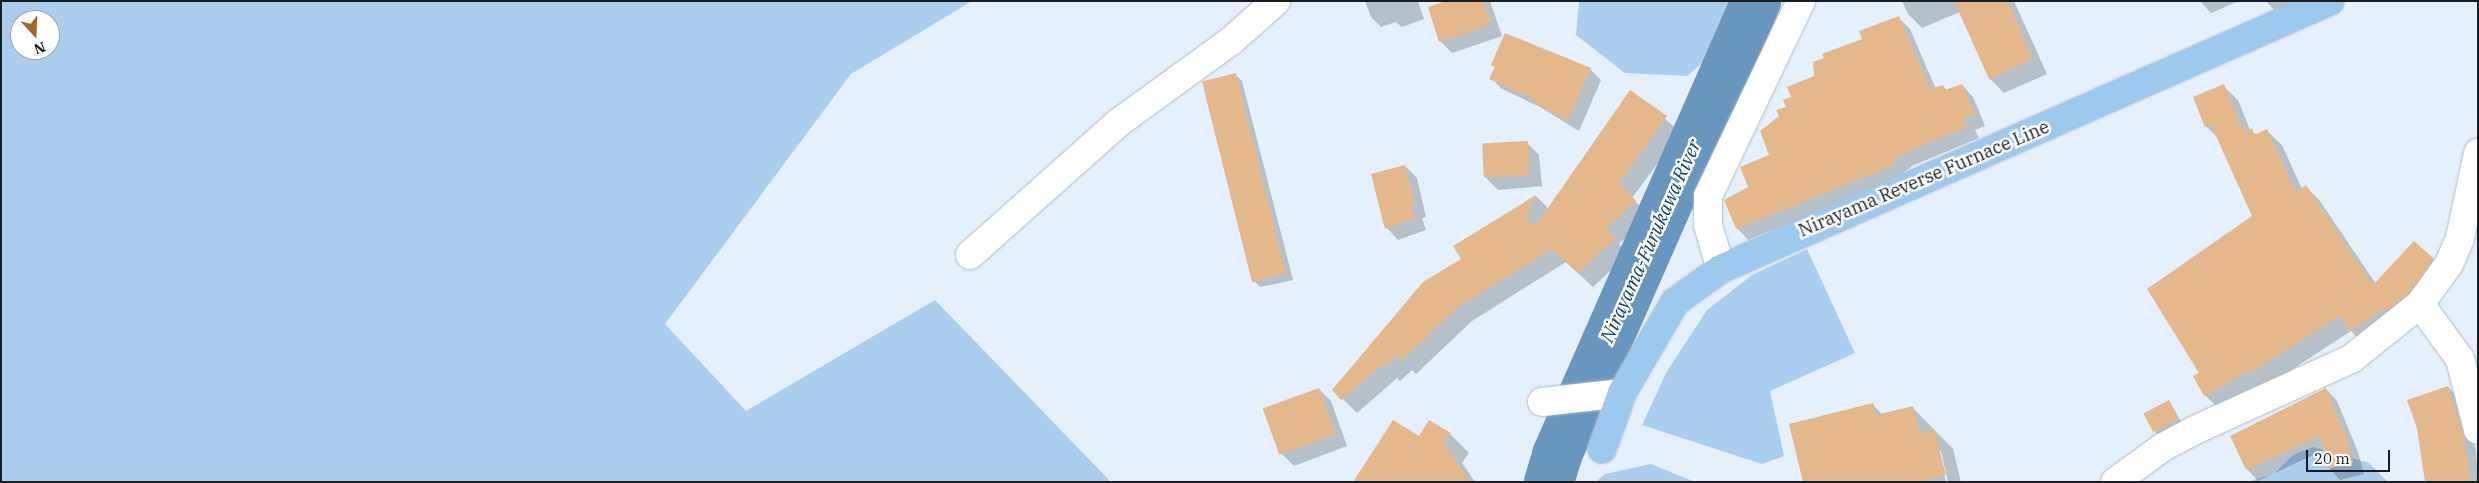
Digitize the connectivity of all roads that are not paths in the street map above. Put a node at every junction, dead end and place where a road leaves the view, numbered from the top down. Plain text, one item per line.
1 (1276, 1) edge
2 (1801, 1) edge
3 (2330, 1) edge
4 (2478, 153) edge
5 (970, 255) dead end
6 (1721, 269) junction
7 (2420, 304) junction
8 (1610, 395) junction
9 (1542, 402) dead end
10 (2478, 430) edge
11 (1602, 449) dead end
12 (2115, 482) edge

1 - 5 street
2 - 6 street
3 - 6 main road, Nirayama Reverse Furnace Line
4 - 7 street
6 - 8 main road, Nirayama Reverse Furnace Line
7 - 10 street
7 - 12 street
8 - 9 street
8 - 11 main road, Nirayama Reverse Furnace Line

